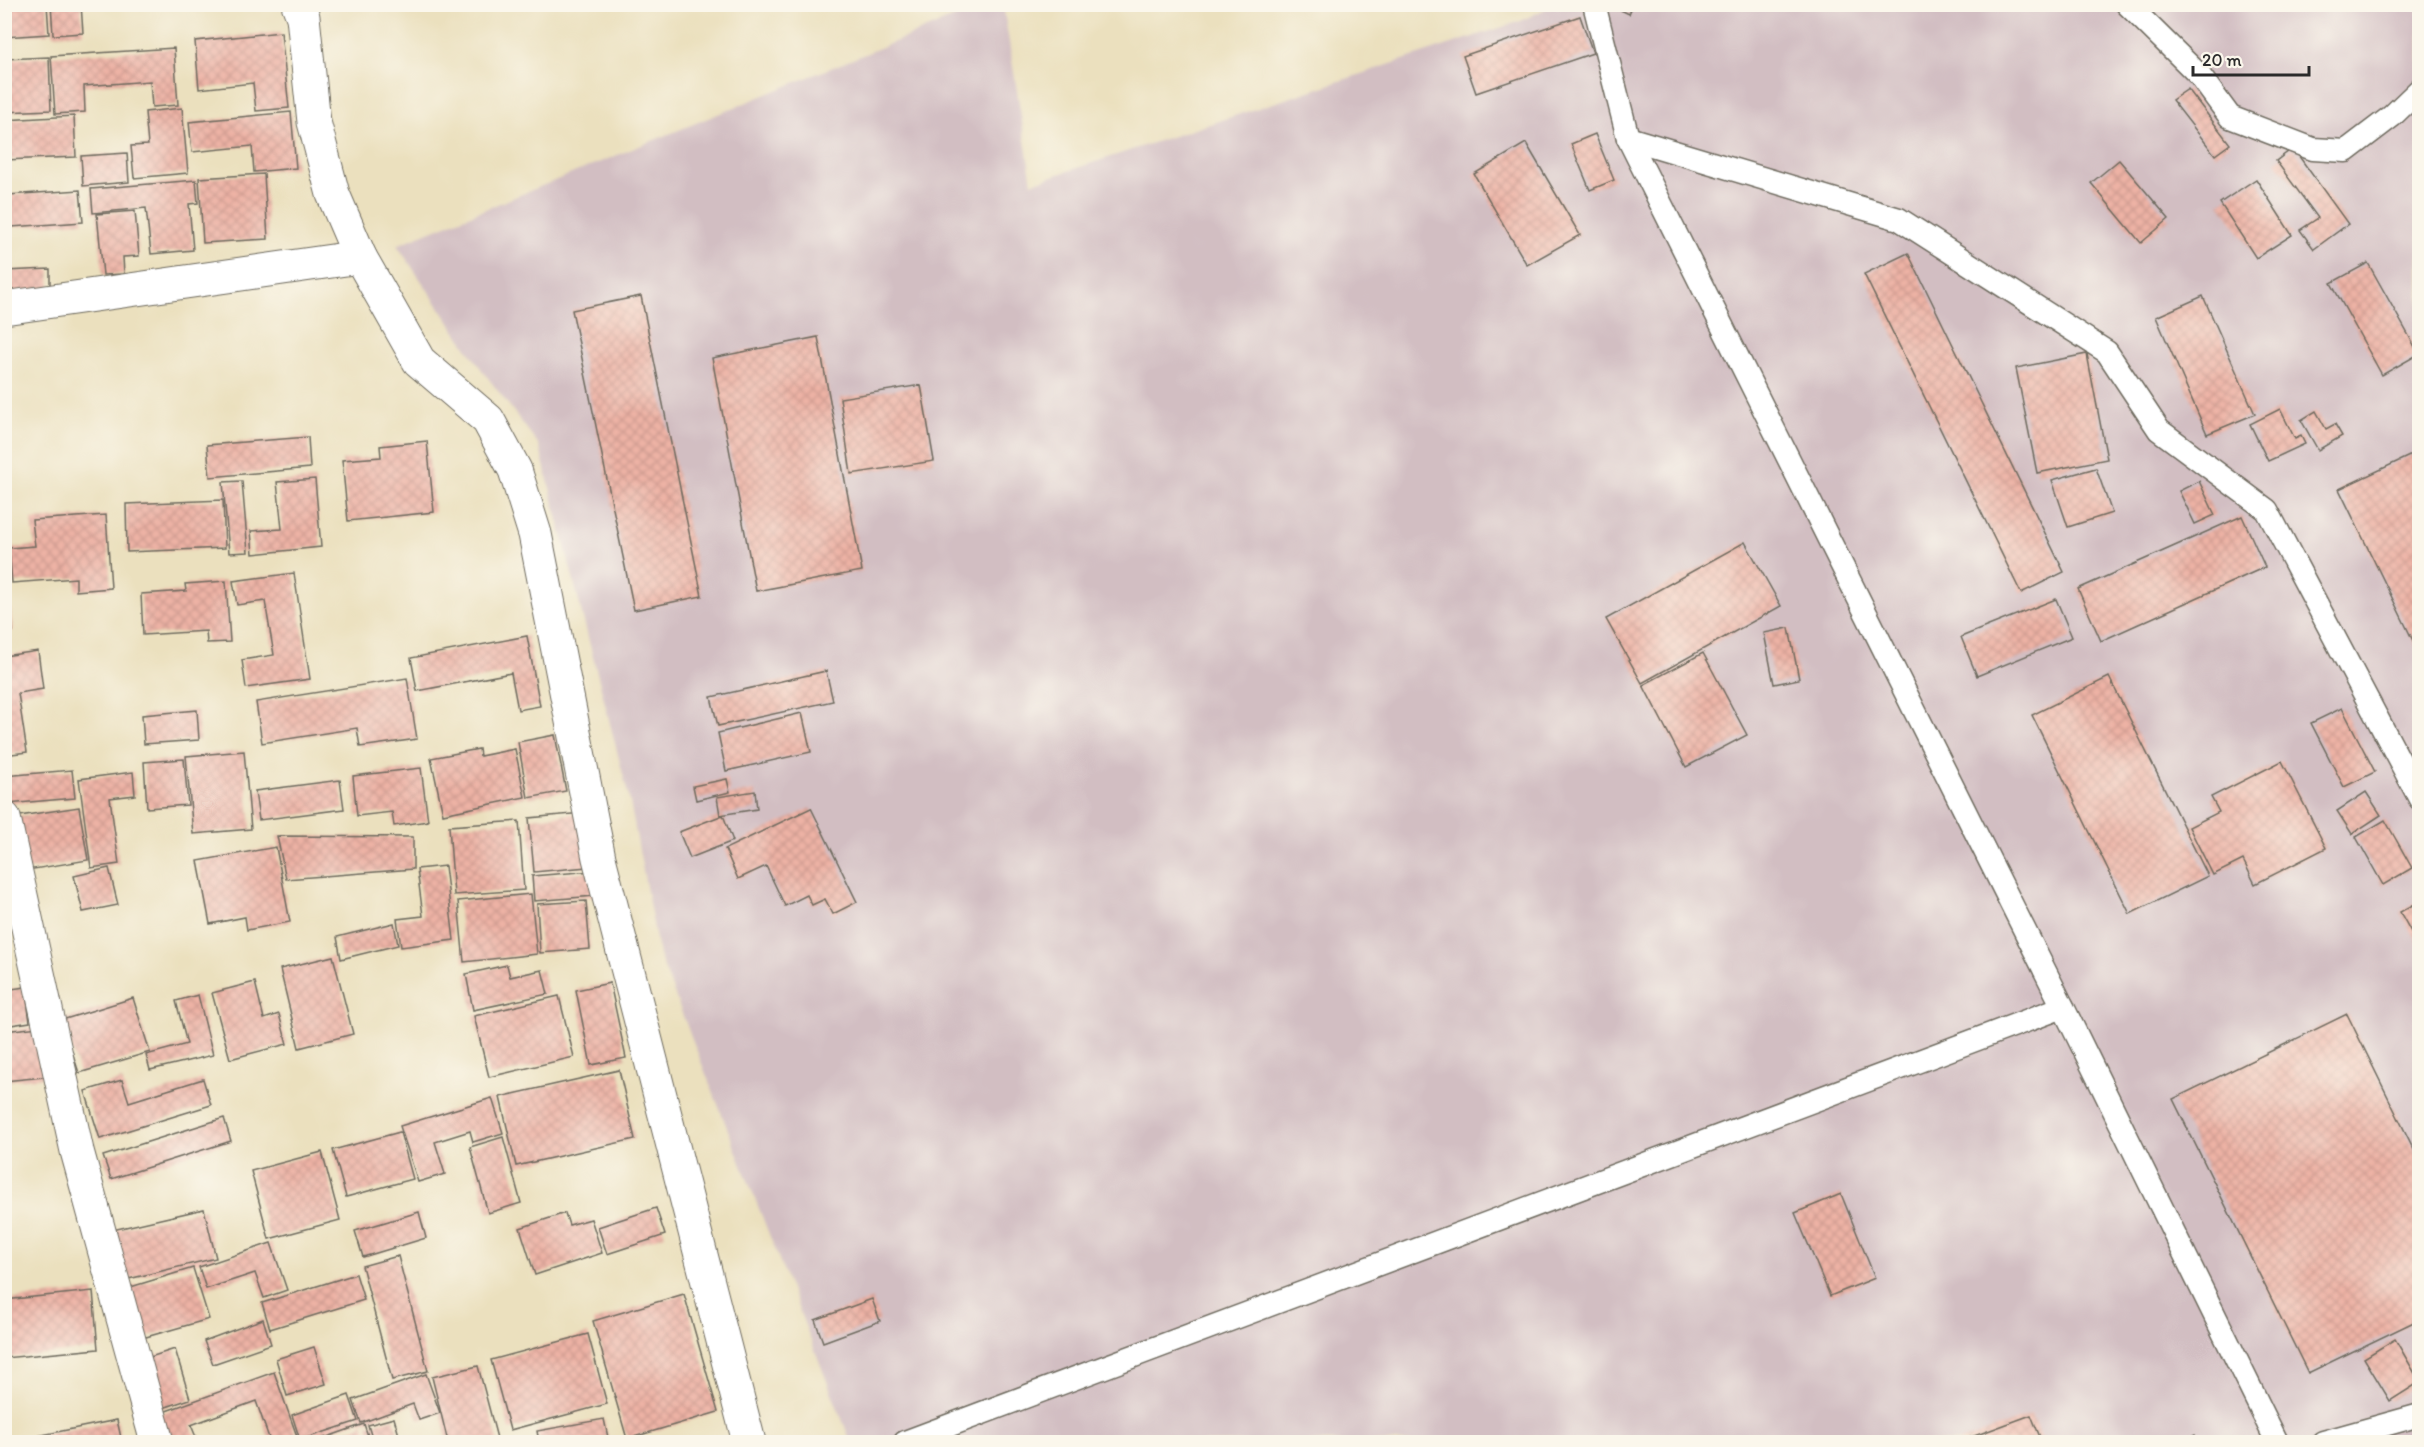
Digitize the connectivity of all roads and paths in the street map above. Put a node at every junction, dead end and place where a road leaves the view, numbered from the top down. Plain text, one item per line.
1 (298, 4) edge
2 (1594, 4) edge
3 (2127, 4) edge
4 (2420, 89) edge
5 (1628, 138) junction
6 (360, 257) junction
7 (4, 308) edge
8 (2420, 799) edge
9 (4, 818) edge
10 (10, 867) edge
11 (2064, 1007) junction
12 (2420, 1415) edge
13 (157, 1443) edge
14 (749, 1443) edge
15 (905, 1443) edge
16 (2277, 1443) edge
17 (2322, 1443) edge

1 - 6 street
2 - 5 lane
3 - 4 lane
5 - 8 lane
5 - 11 lane
6 - 7 street
6 - 14 street
9 - 10 street
10 - 13 street
11 - 15 lane
11 - 16 lane
12 - 17 lane

